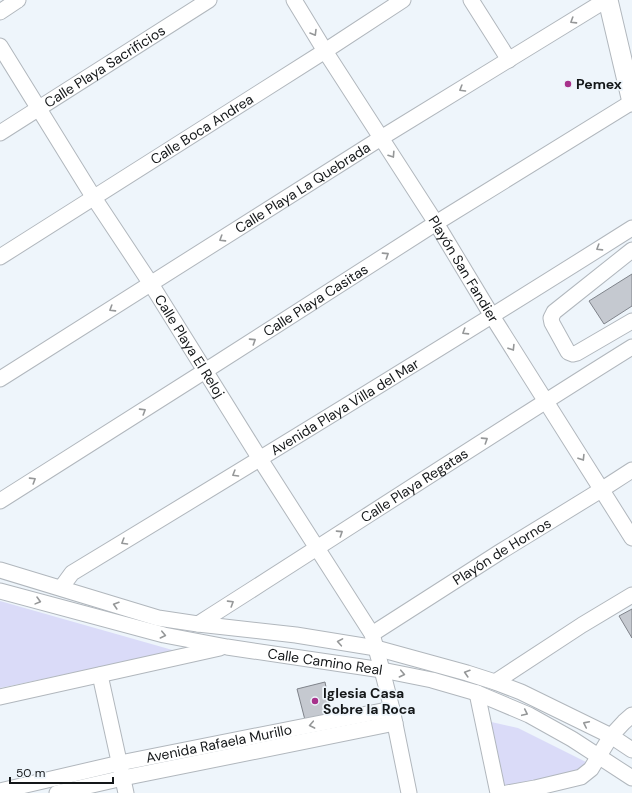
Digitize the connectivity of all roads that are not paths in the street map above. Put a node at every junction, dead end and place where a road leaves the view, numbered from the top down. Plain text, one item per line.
1 (18, 0) edge
2 (209, 0) edge
3 (294, 0) edge
4 (403, 0) edge
5 (471, 0) edge
6 (607, 0) edge
7 (0, 12) edge
8 (0, 46) edge
9 (325, 51) junction
10 (509, 60) junction
11 (632, 102) edge
12 (38, 109) junction
13 (0, 133) edge
14 (381, 138) junction
15 (94, 198) junction
16 (436, 223) junction
17 (627, 231) edge
18 (632, 250) edge
19 (0, 257) edge
20 (151, 284) junction
21 (492, 316) junction
22 (632, 321) edge
23 (632, 347) edge
24 (206, 372) junction
25 (0, 379) edge
26 (546, 400) junction
27 (260, 459) junction
28 (632, 470) edge
29 (601, 490) junction
30 (0, 500) edge
31 (632, 538) edge
32 (317, 548) junction
33 (0, 570) edge
34 (61, 588) junction
35 (0, 591) edge
36 (632, 595) edge
37 (198, 624) junction
38 (374, 641) junction
39 (227, 647) junction
40 (382, 670) junction
41 (100, 675) junction
42 (495, 682) junction
43 (477, 693) junction
44 (0, 697) edge
45 (632, 715) edge
46 (393, 716) junction
47 (611, 736) junction
48 (632, 750) edge
49 (599, 757) junction
50 (120, 763) junction
51 (123, 778) junction
52 (632, 778) edge
53 (0, 791) edge
54 (57, 793) edge
55 (126, 793) edge
56 (409, 793) edge
57 (498, 793) edge
58 (507, 793) edge

1 - 7 street
2 - 12 street, Calle Playa Sacrificios
3 -> 9 street, Playón San Fandier
4 - 9 street, Calle Boca Andrea
5 - 10 street
6 -> 10 street, Calle Playa La Quebrada
6 - 11 main road
8 - 12 street, Calle Playa El Reloj
9 - 14 street, Playón San Fandier
9 - 15 street, Calle Boca Andrea
10 -> 14 street, Calle Playa La Quebrada
11 - 16 street, Calle Playa Casitas
12 - 13 street, Calle Playa Sacrificios
12 - 15 street, Calle Playa El Reloj
14 -> 16 street, Playón San Fandier
14 -> 20 street, Calle Playa La Quebrada
15 - 19 street, Calle Boca Andrea
15 - 20 street, Calle Playa El Reloj
16 - 21 street, Playón San Fandier
24 -> 16 street, Calle Playa Casitas
17 - 18 street
17 -> 21 street, Avenida Playa Villa del Mar
18 - 22 street
20 - 24 street, Calle Playa El Reloj
20 -> 25 street, Calle Playa La Quebrada
21 -> 26 street, Playón San Fandier
21 -> 27 street, Avenida Playa Villa del Mar
23 - 26 street, Calle Playa Regatas
24 - 27 street, Calle Playa El Reloj
30 -> 24 street, Calle Playa Casitas
26 -> 29 street, Playón San Fandier
32 -> 26 street, Calle Playa Regatas
27 - 32 street, Calle Playa El Reloj
27 -> 34 street, Avenida Playa Villa del Mar
28 - 29 street, Playón de Hornos
29 - 31 street, Playón San Fandier
29 - 38 street, Playón de Hornos
37 -> 32 street, Calle Playa Regatas
32 - 38 street, Calle Playa El Reloj
33 - 34 street, Calle Camino Real
37 -> 34 street, Calle Camino Real
35 -> 39 street, Calle Camino Real
36 - 42 street
38 -> 37 street, Calle Camino Real
38 - 40 street, Calle Playa El Reloj
42 -> 38 street, Calle Camino Real
39 - 40 street, Calle Camino Real
39 - 41 street
40 -> 43 street, Calle Camino Real
40 - 46 street, Calle Playa El Reloj
41 - 44 street
41 - 50 street
47 -> 42 street, Calle Camino Real
43 -> 49 street, Calle Camino Real
43 - 57 street
45 - 47 street
46 -> 50 street, Avenida Rafaela Murillo
46 - 51 street, Avenida Rafaela Murillo
46 - 56 street, Calle Playa El Reloj
47 - 48 street, Calle Camino Real
47 - 49 street
49 - 52 street, Calle Camino Real
49 - 58 street
50 - 51 street
50 - 53 street, Avenida Rafaela Murillo
51 - 54 street, Avenida Rafaela Murillo
51 - 55 street

